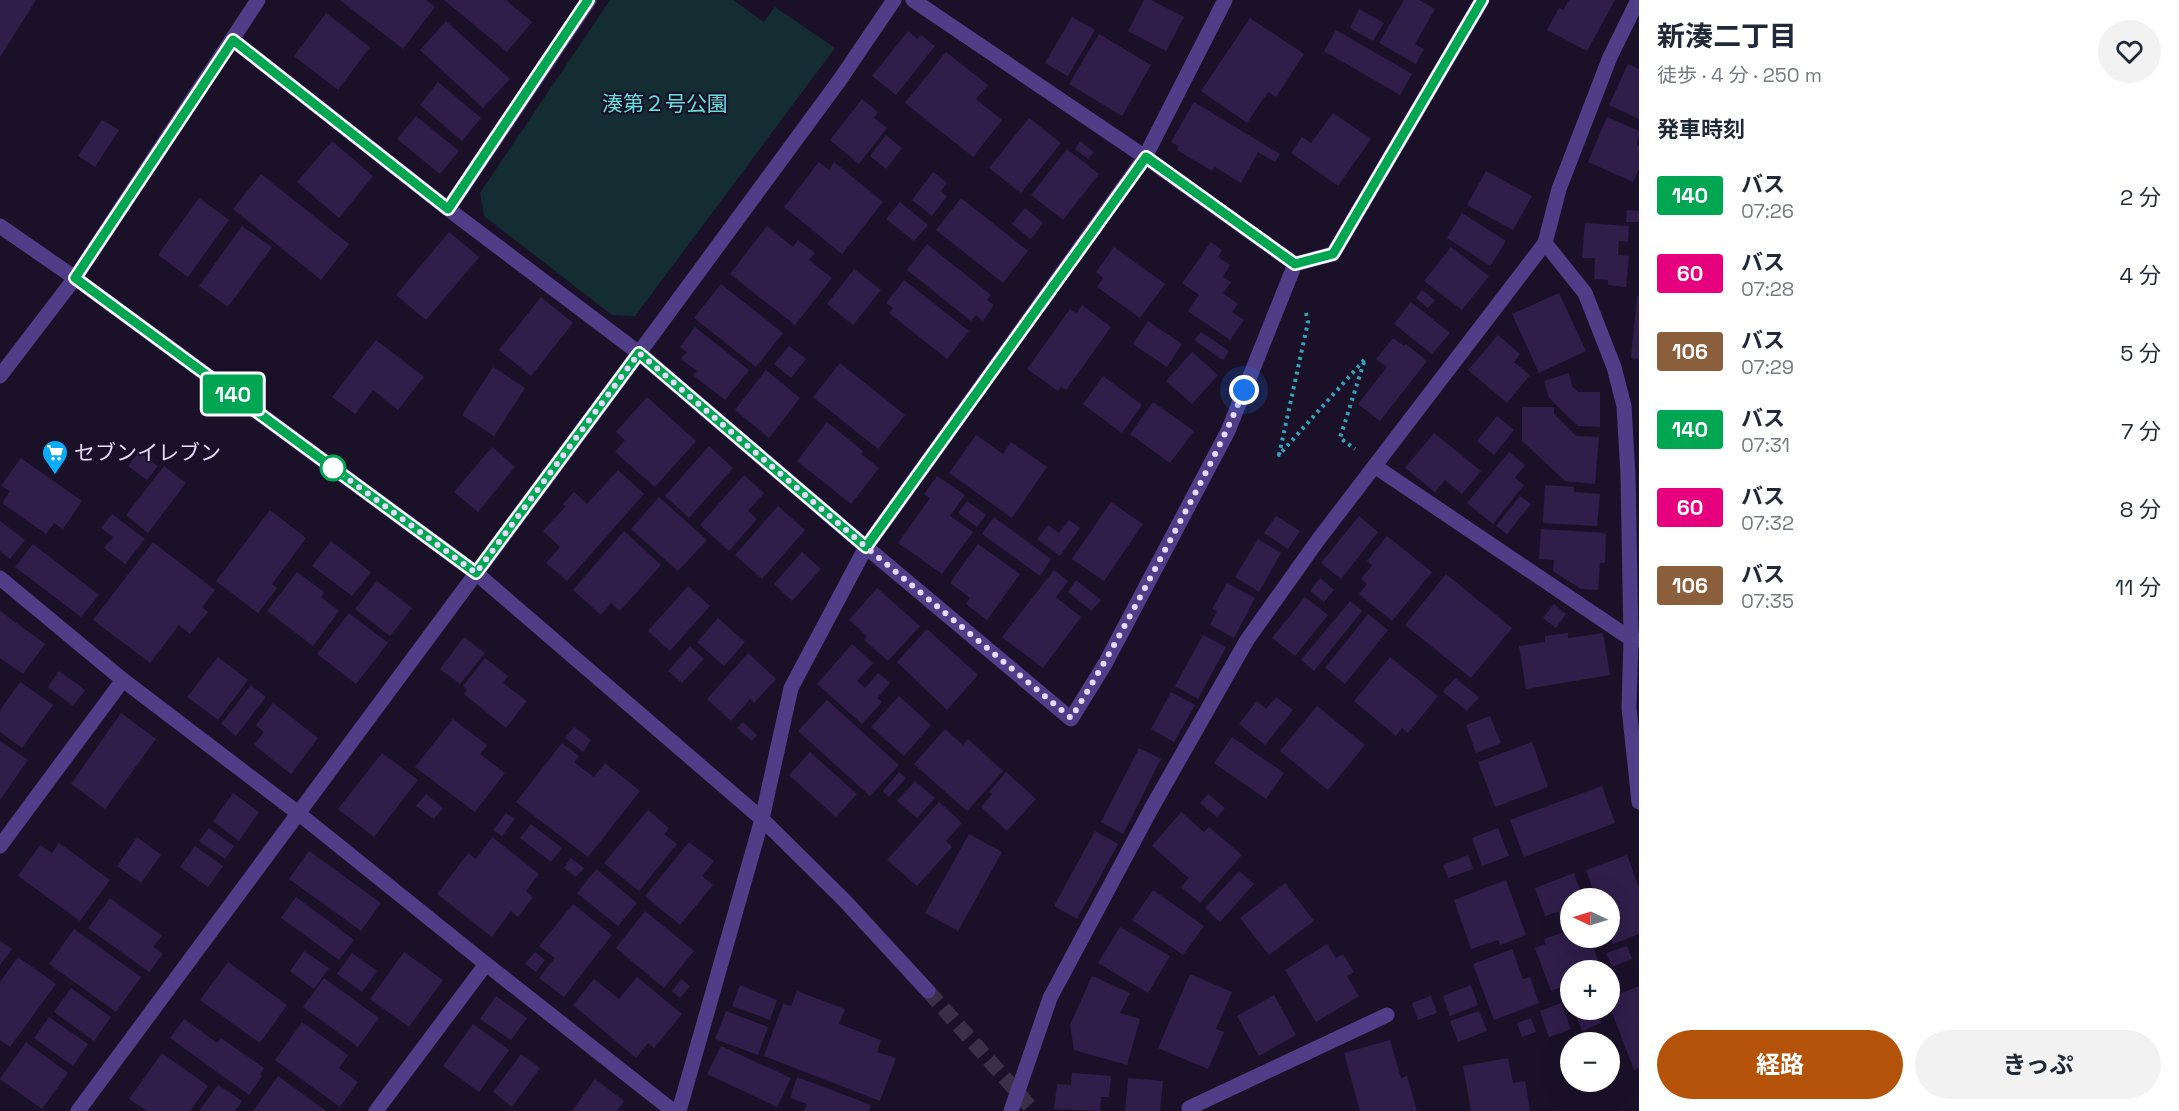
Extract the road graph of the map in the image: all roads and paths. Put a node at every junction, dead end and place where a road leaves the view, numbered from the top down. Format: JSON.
{"nodes":[{"id":1,"x":258,"y":0,"type":"edge"},
{"id":2,"x":588,"y":0,"type":"edge"},
{"id":3,"x":894,"y":0,"type":"edge"},
{"id":4,"x":913,"y":0,"type":"edge"},
{"id":5,"x":1225,"y":0,"type":"edge"},
{"id":6,"x":1482,"y":0,"type":"edge"},
{"id":7,"x":1638,"y":0,"type":"edge"},
{"id":8,"x":233,"y":40,"type":"junction"},
{"id":9,"x":1146,"y":157,"type":"junction"},
{"id":10,"x":448,"y":209,"type":"junction"},
{"id":11,"x":0,"y":226,"type":"edge"},
{"id":12,"x":1545,"y":243,"type":"junction"},
{"id":13,"x":1295,"y":264,"type":"junction"},
{"id":14,"x":75,"y":278,"type":"junction"},
{"id":15,"x":1305,"y":311,"type":"dead end"},
{"id":16,"x":639,"y":353,"type":"junction"},
{"id":17,"x":0,"y":376,"type":"edge"},
{"id":18,"x":1376,"y":467,"type":"junction"},
{"id":19,"x":866,"y":547,"type":"junction"},
{"id":20,"x":476,"y":573,"type":"junction"},
{"id":21,"x":0,"y":578,"type":"edge"},
{"id":22,"x":1635,"y":639,"type":"edge"},
{"id":23,"x":123,"y":680,"type":"junction"},
{"id":24,"x":1639,"y":802,"type":"edge"},
{"id":25,"x":298,"y":813,"type":"junction"},
{"id":26,"x":762,"y":819,"type":"junction"},
{"id":27,"x":0,"y":846,"type":"edge"},
{"id":28,"x":486,"y":964,"type":"junction"},
{"id":29,"x":928,"y":991,"type":"tunnel mouth"},
{"id":30,"x":1387,"y":1015,"type":"dead end"},
{"id":31,"x":78,"y":1111,"type":"edge"},
{"id":32,"x":376,"y":1111,"type":"edge"},
{"id":33,"x":673,"y":1111,"type":"edge"},
{"id":34,"x":679,"y":1111,"type":"edge"},
{"id":35,"x":1011,"y":1111,"type":"edge"},
{"id":36,"x":1190,"y":1111,"type":"edge"}],
"edges":[{"from":1,"to":8,"type":"street"},
{"from":2,"to":10,"type":"street"},
{"from":3,"to":16,"type":"street"},
{"from":4,"to":9,"type":"street"},
{"from":5,"to":9,"type":"street"},
{"from":6,"to":13,"type":"street"},
{"from":7,"to":12,"type":"street"},
{"from":8,"to":10,"type":"street"},
{"from":8,"to":14,"type":"street"},
{"from":9,"to":13,"type":"street"},
{"from":9,"to":19,"type":"street"},
{"from":10,"to":16,"type":"street"},
{"from":11,"to":14,"type":"street"},
{"from":12,"to":18,"type":"street"},
{"from":12,"to":22,"type":"street"},
{"from":13,"to":19,"type":"street"},
{"from":14,"to":17,"type":"street"},
{"from":14,"to":20,"type":"street"},
{"from":15,"to":18,"type":"path"},
{"from":16,"to":19,"type":"street"},
{"from":16,"to":20,"type":"street"},
{"from":18,"to":22,"type":"street"},
{"from":18,"to":35,"type":"street"},
{"from":19,"to":26,"type":"street"},
{"from":20,"to":25,"type":"street"},
{"from":20,"to":26,"type":"street"},
{"from":21,"to":23,"type":"street"},
{"from":22,"to":24,"type":"street"},
{"from":23,"to":25,"type":"street"},
{"from":23,"to":27,"type":"street"},
{"from":25,"to":28,"type":"street"},
{"from":25,"to":31,"type":"street"},
{"from":26,"to":29,"type":"street"},
{"from":26,"to":34,"type":"street"},
{"from":28,"to":32,"type":"street"},
{"from":28,"to":33,"type":"street"},
{"from":30,"to":36,"type":"street"}]}
